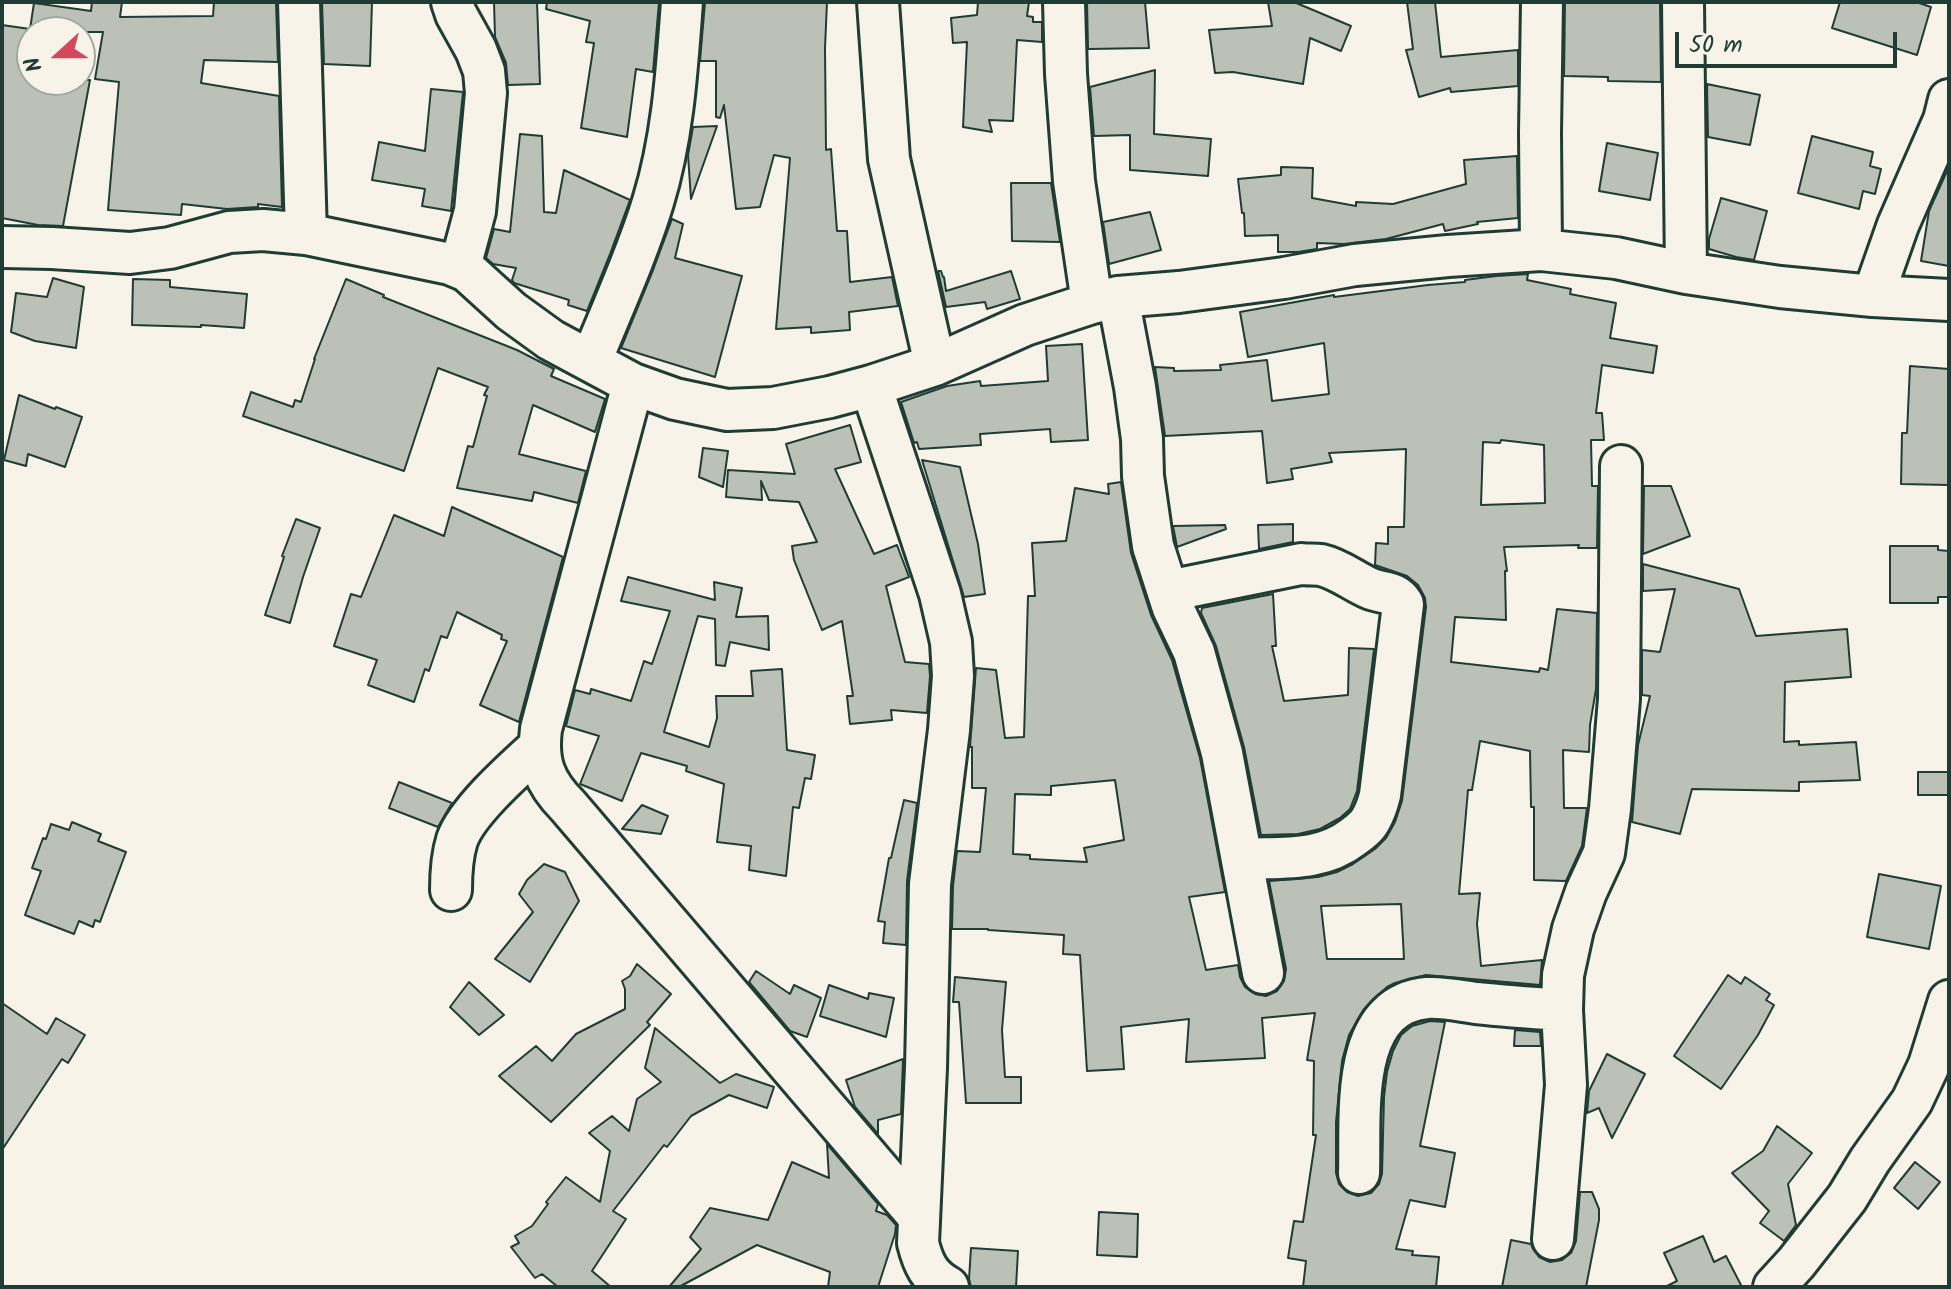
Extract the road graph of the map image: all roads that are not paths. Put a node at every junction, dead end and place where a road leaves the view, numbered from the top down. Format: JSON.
{"nodes":[{"id":1,"x":299,"y":2,"type":"edge"},
{"id":2,"x":452,"y":2,"type":"edge"},
{"id":3,"x":682,"y":2,"type":"edge"},
{"id":4,"x":878,"y":2,"type":"edge"},
{"id":5,"x":1064,"y":2,"type":"edge"},
{"id":6,"x":1542,"y":2,"type":"edge"},
{"id":7,"x":1683,"y":2,"type":"edge"},
{"id":8,"x":1949,"y":100,"type":"edge"},
{"id":9,"x":306,"y":234,"type":"junction"},
{"id":10,"x":2,"y":247,"type":"edge"},
{"id":11,"x":1541,"y":250,"type":"junction"},
{"id":12,"x":460,"y":267,"type":"junction"},
{"id":13,"x":1686,"y":273,"type":"junction"},
{"id":14,"x":1873,"y":296,"type":"junction"},
{"id":15,"x":1105,"y":300,"type":"junction"},
{"id":16,"x":1949,"y":300,"type":"edge"},
{"id":17,"x":591,"y":361,"type":"junction"},
{"id":18,"x":935,"y":365,"type":"junction"},
{"id":19,"x":633,"y":384,"type":"junction"},
{"id":20,"x":871,"y":386,"type":"junction"},
{"id":21,"x":1621,"y":466,"type":"dead end"},
{"id":22,"x":1168,"y":591,"type":"junction"},
{"id":23,"x":539,"y":747,"type":"junction"},
{"id":24,"x":1243,"y":859,"type":"junction"},
{"id":25,"x":451,"y":890,"type":"dead end"},
{"id":26,"x":1263,"y":973,"type":"dead end"},
{"id":27,"x":1949,"y":1001,"type":"edge"},
{"id":28,"x":1562,"y":1010,"type":"junction"},
{"id":29,"x":1359,"y":1173,"type":"dead end"},
{"id":30,"x":919,"y":1217,"type":"junction"},
{"id":31,"x":1553,"y":1239,"type":"dead end"},
{"id":32,"x":948,"y":1287,"type":"edge"},
{"id":33,"x":1774,"y":1287,"type":"edge"}],
"edges":[{"from":1,"to":9,"type":"street"},
{"from":2,"to":12,"type":"street"},
{"from":3,"to":17,"type":"street"},
{"from":4,"to":18,"type":"street"},
{"from":5,"to":15,"type":"street"},
{"from":6,"to":11,"type":"street"},
{"from":7,"to":13,"type":"street"},
{"from":8,"to":14,"type":"street"},
{"from":9,"to":10,"type":"street"},
{"from":9,"to":12,"type":"street"},
{"from":11,"to":13,"type":"street"},
{"from":11,"to":15,"type":"street"},
{"from":12,"to":17,"type":"street"},
{"from":13,"to":14,"type":"street"},
{"from":14,"to":16,"type":"street"},
{"from":15,"to":18,"type":"street"},
{"from":15,"to":22,"type":"street"},
{"from":17,"to":19,"type":"street"},
{"from":18,"to":20,"type":"street"},
{"from":19,"to":20,"type":"street"},
{"from":19,"to":23,"type":"street"},
{"from":20,"to":30,"type":"street"},
{"from":21,"to":28,"type":"street"},
{"from":22,"to":24,"type":"street"},
{"from":22,"to":24,"type":"street"},
{"from":23,"to":25,"type":"street"},
{"from":23,"to":30,"type":"street"},
{"from":24,"to":26,"type":"street"},
{"from":27,"to":33,"type":"street"},
{"from":28,"to":29,"type":"street"},
{"from":28,"to":31,"type":"street"},
{"from":30,"to":32,"type":"street"}]}
